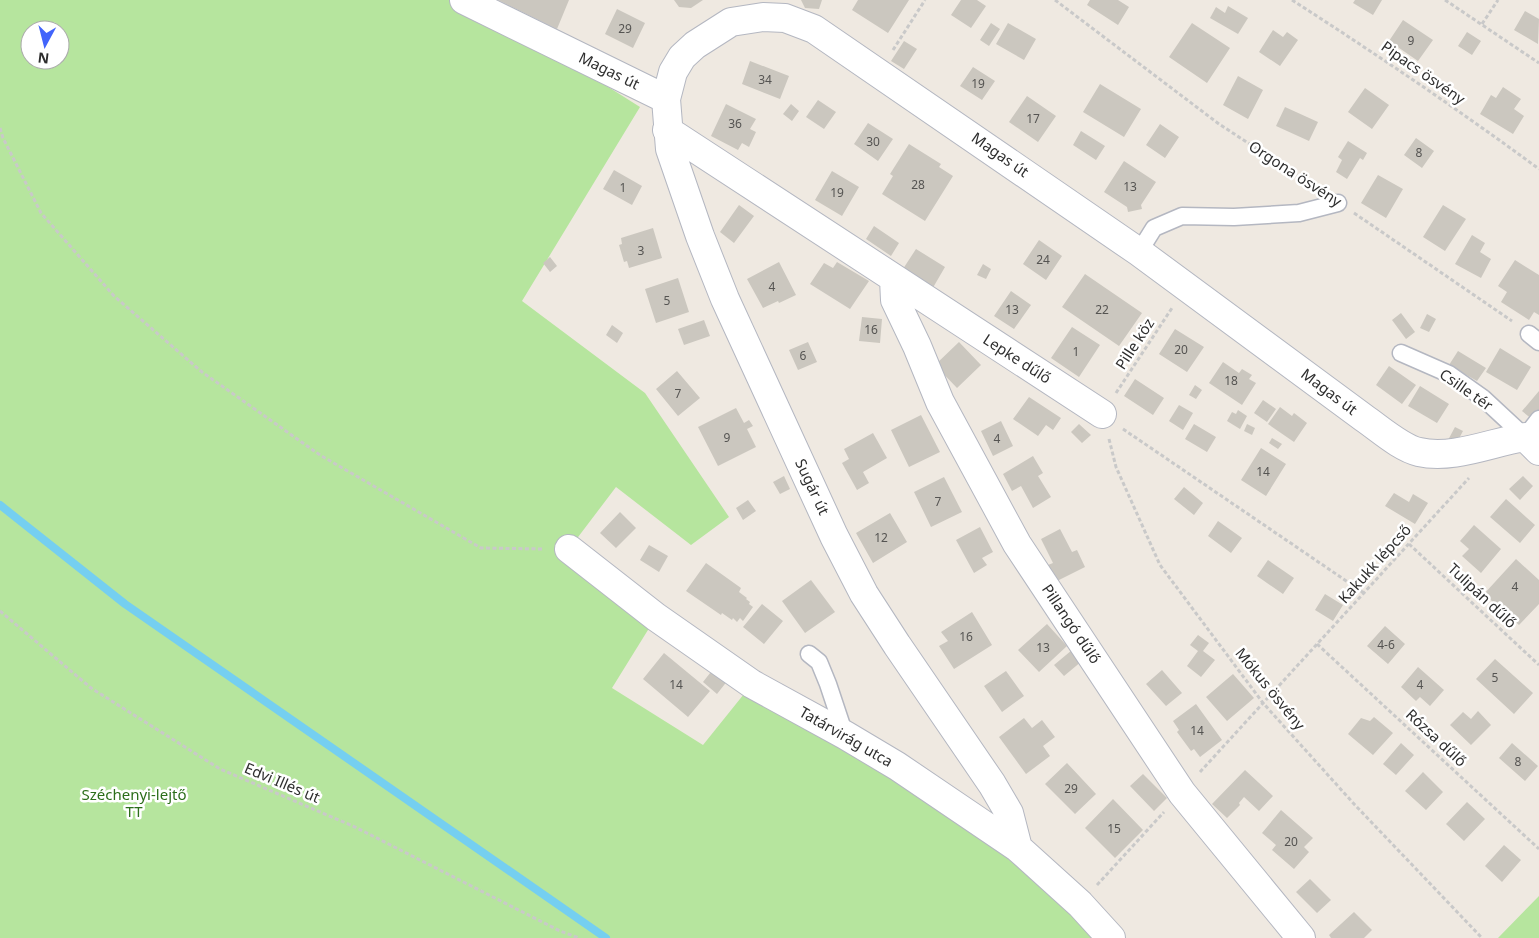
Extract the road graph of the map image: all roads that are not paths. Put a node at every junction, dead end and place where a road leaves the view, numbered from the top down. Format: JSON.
{"nodes":[{"id":1,"x":464,"y":0,"type":"edge"},
{"id":2,"x":666,"y":99,"type":"junction"},
{"id":3,"x":667,"y":130,"type":"junction"},
{"id":4,"x":1338,"y":202,"type":"road end"},
{"id":5,"x":1139,"y":252,"type":"junction"},
{"id":6,"x":894,"y":279,"type":"junction"},
{"id":7,"x":1401,"y":353,"type":"dead end"},
{"id":8,"x":1102,"y":414,"type":"road end"},
{"id":9,"x":1534,"y":436,"type":"edge"},
{"id":10,"x":569,"y":549,"type":"road end"},
{"id":11,"x":809,"y":654,"type":"dead end"},
{"id":12,"x":845,"y":735,"type":"junction"},
{"id":13,"x":1018,"y":848,"type":"junction"},
{"id":14,"x":1111,"y":938,"type":"edge"},
{"id":15,"x":1300,"y":938,"type":"edge"}],
"edges":[{"from":1,"to":2,"type":"street","name":"Magas út"},
{"from":2,"to":3,"type":"street","name":"Sugár út"},
{"from":2,"to":5,"type":"street","name":"Magas út"},
{"from":3,"to":6,"type":"street","name":"Lepke dűlő"},
{"from":3,"to":13,"type":"street","name":"Sugár út"},
{"from":4,"to":5,"type":"lane"},
{"from":5,"to":9,"type":"street","name":"Magas út"},
{"from":6,"to":8,"type":"street","name":"Lepke dűlő"},
{"from":6,"to":15,"type":"street","name":"Pillangó dűlő"},
{"from":7,"to":9,"type":"lane","name":"Csille tér"},
{"from":10,"to":12,"type":"street","name":"Tatárvirág utca"},
{"from":11,"to":12,"type":"lane"},
{"from":12,"to":13,"type":"street","name":"Tatárvirág utca"},
{"from":13,"to":14,"type":"street","name":"Tatárvirág utca"}]}
